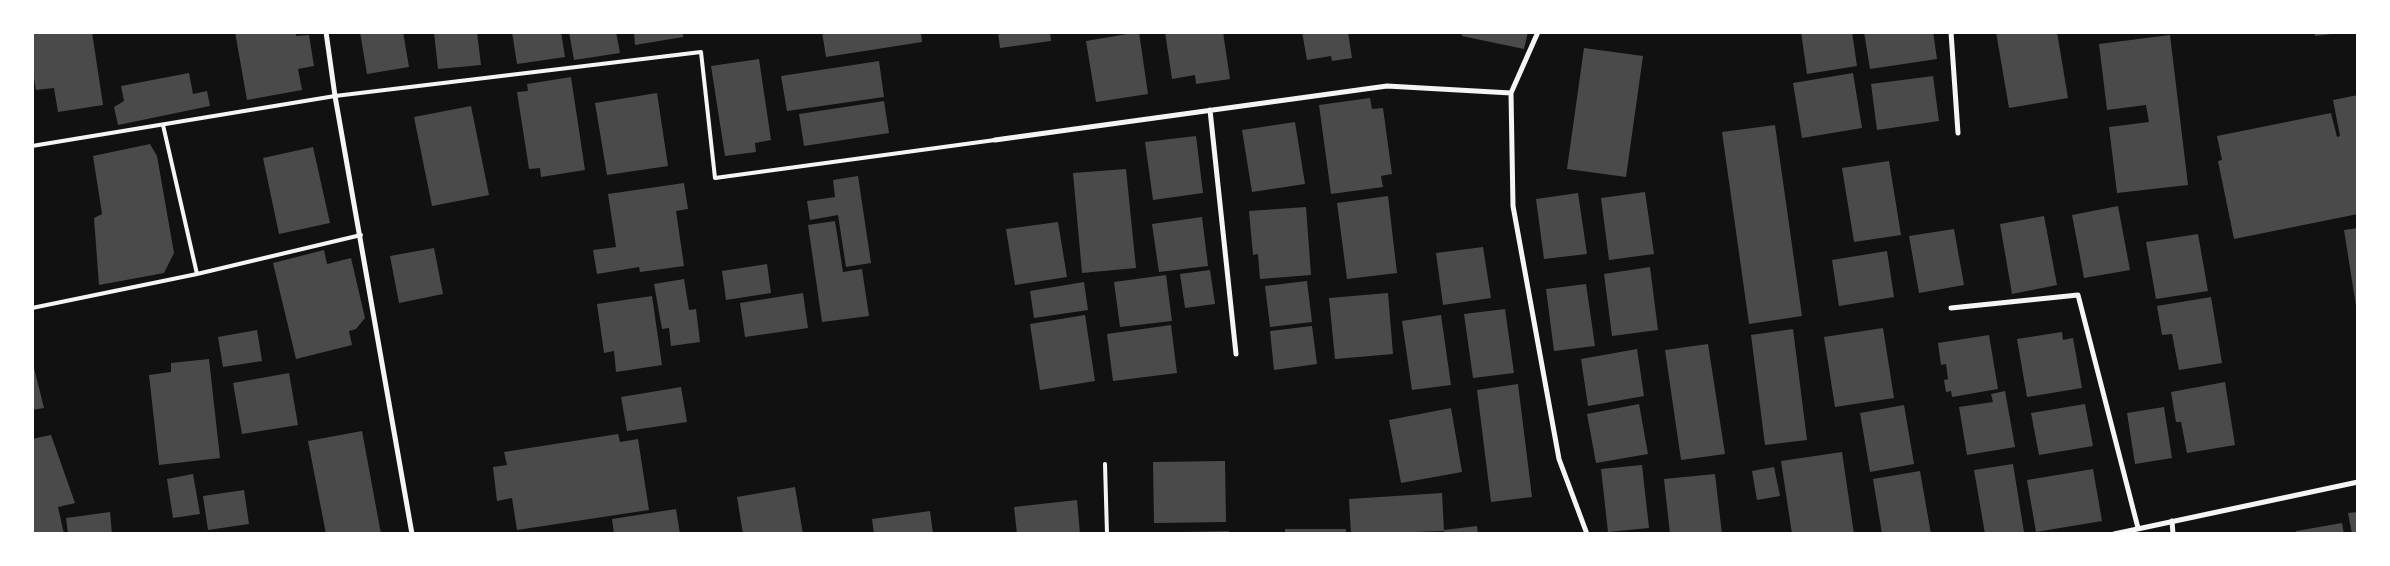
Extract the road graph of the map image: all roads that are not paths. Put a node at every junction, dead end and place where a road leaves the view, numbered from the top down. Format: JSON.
{"nodes":[{"id":1,"x":326,"y":32,"type":"edge"},
{"id":2,"x":1538,"y":32,"type":"edge"},
{"id":3,"x":1951,"y":32,"type":"edge"},
{"id":4,"x":1511,"y":93,"type":"junction"},
{"id":5,"x":335,"y":96,"type":"junction"},
{"id":6,"x":1210,"y":110,"type":"junction"},
{"id":7,"x":163,"y":125,"type":"junction"},
{"id":8,"x":1958,"y":133,"type":"dead end"},
{"id":9,"x":995,"y":140,"type":"joint"},
{"id":10,"x":32,"y":146,"type":"edge"},
{"id":11,"x":361,"y":236,"type":"junction"},
{"id":12,"x":197,"y":274,"type":"junction"},
{"id":13,"x":32,"y":308,"type":"edge"},
{"id":14,"x":1951,"y":308,"type":"dead end"},
{"id":15,"x":1236,"y":354,"type":"dead end"},
{"id":16,"x":1105,"y":464,"type":"dead end"},
{"id":17,"x":2358,"y":482,"type":"edge"},
{"id":18,"x":2172,"y":521,"type":"junction"},
{"id":19,"x":2138,"y":528,"type":"junction"},
{"id":20,"x":412,"y":534,"type":"edge"},
{"id":21,"x":1107,"y":534,"type":"edge"},
{"id":22,"x":1587,"y":534,"type":"edge"},
{"id":23,"x":2114,"y":534,"type":"edge"},
{"id":24,"x":2173,"y":534,"type":"edge"}],
"edges":[{"from":1,"to":5,"type":"street"},
{"from":2,"to":4,"type":"street"},
{"from":3,"to":8,"type":"street"},
{"from":4,"to":6,"type":"street"},
{"from":4,"to":22,"type":"street"},
{"from":5,"to":7,"type":"lane"},
{"from":5,"to":9,"type":"lane"},
{"from":5,"to":11,"type":"street"},
{"from":6,"to":9,"type":"street"},
{"from":6,"to":15,"type":"street"},
{"from":7,"to":10,"type":"lane"},
{"from":7,"to":12,"type":"lane"},
{"from":11,"to":12,"type":"lane"},
{"from":11,"to":20,"type":"street"},
{"from":12,"to":13,"type":"lane"},
{"from":14,"to":19,"type":"street"},
{"from":16,"to":21,"type":"lane"},
{"from":17,"to":18,"type":"street"},
{"from":18,"to":19,"type":"street"},
{"from":18,"to":24,"type":"street"},
{"from":19,"to":23,"type":"street"}]}
